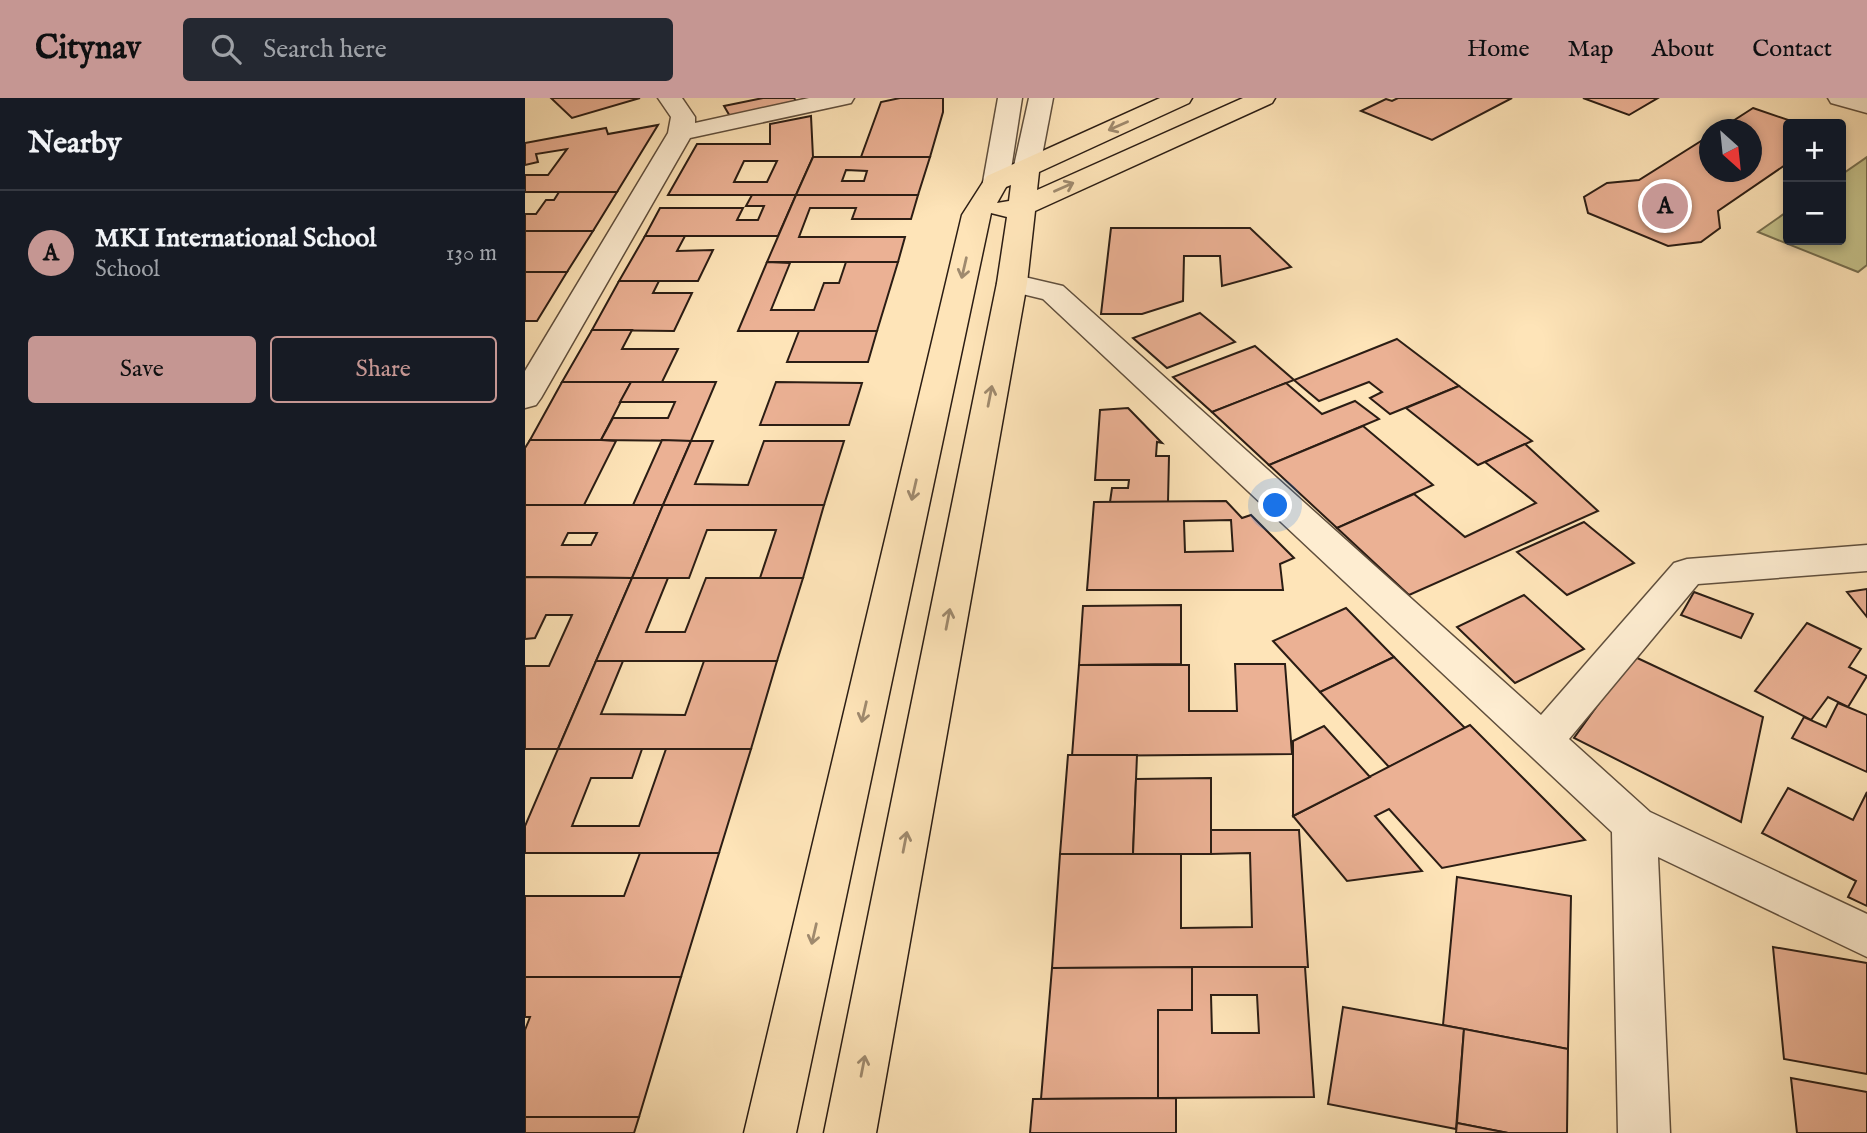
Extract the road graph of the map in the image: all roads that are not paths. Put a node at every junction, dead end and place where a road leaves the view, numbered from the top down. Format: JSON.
{"nodes":[{"id":1,"x":670,"y":98,"type":"edge"},
{"id":2,"x":842,"y":98,"type":"edge"},
{"id":3,"x":1010,"y":98,"type":"edge"},
{"id":4,"x":1041,"y":98,"type":"edge"},
{"id":5,"x":1181,"y":98,"type":"edge"},
{"id":6,"x":1263,"y":98,"type":"edge"},
{"id":7,"x":681,"y":132,"type":"junction"},
{"id":8,"x":1005,"y":192,"type":"junction"},
{"id":9,"x":1012,"y":283,"type":"junction"},
{"id":10,"x":525,"y":398,"type":"edge"},
{"id":11,"x":1867,"y":558,"type":"edge"},
{"id":12,"x":1543,"y":741,"type":"junction"},
{"id":13,"x":1635,"y":825,"type":"junction"},
{"id":14,"x":1867,"y":936,"type":"edge"},
{"id":15,"x":770,"y":1133,"type":"edge"},
{"id":16,"x":850,"y":1133,"type":"edge"},
{"id":17,"x":1643,"y":1133,"type":"edge"}],
"edges":[{"from":1,"to":7,"type":"street"},
{"from":2,"to":7,"type":"street"},
{"from":3,"to":8,"type":"street"},
{"from":4,"to":8,"type":"street"},
{"from":5,"to":8,"type":"main road","one_way":true},
{"from":8,"to":6,"type":"main road","one_way":true},
{"from":7,"to":10,"type":"street"},
{"from":8,"to":9,"type":"main road"},
{"from":8,"to":15,"type":"main road","one_way":true},
{"from":9,"to":12,"type":"street"},
{"from":16,"to":9,"type":"main road","one_way":true},
{"from":11,"to":12,"type":"street"},
{"from":12,"to":13,"type":"street"},
{"from":13,"to":14,"type":"street"},
{"from":13,"to":17,"type":"street"}]}
